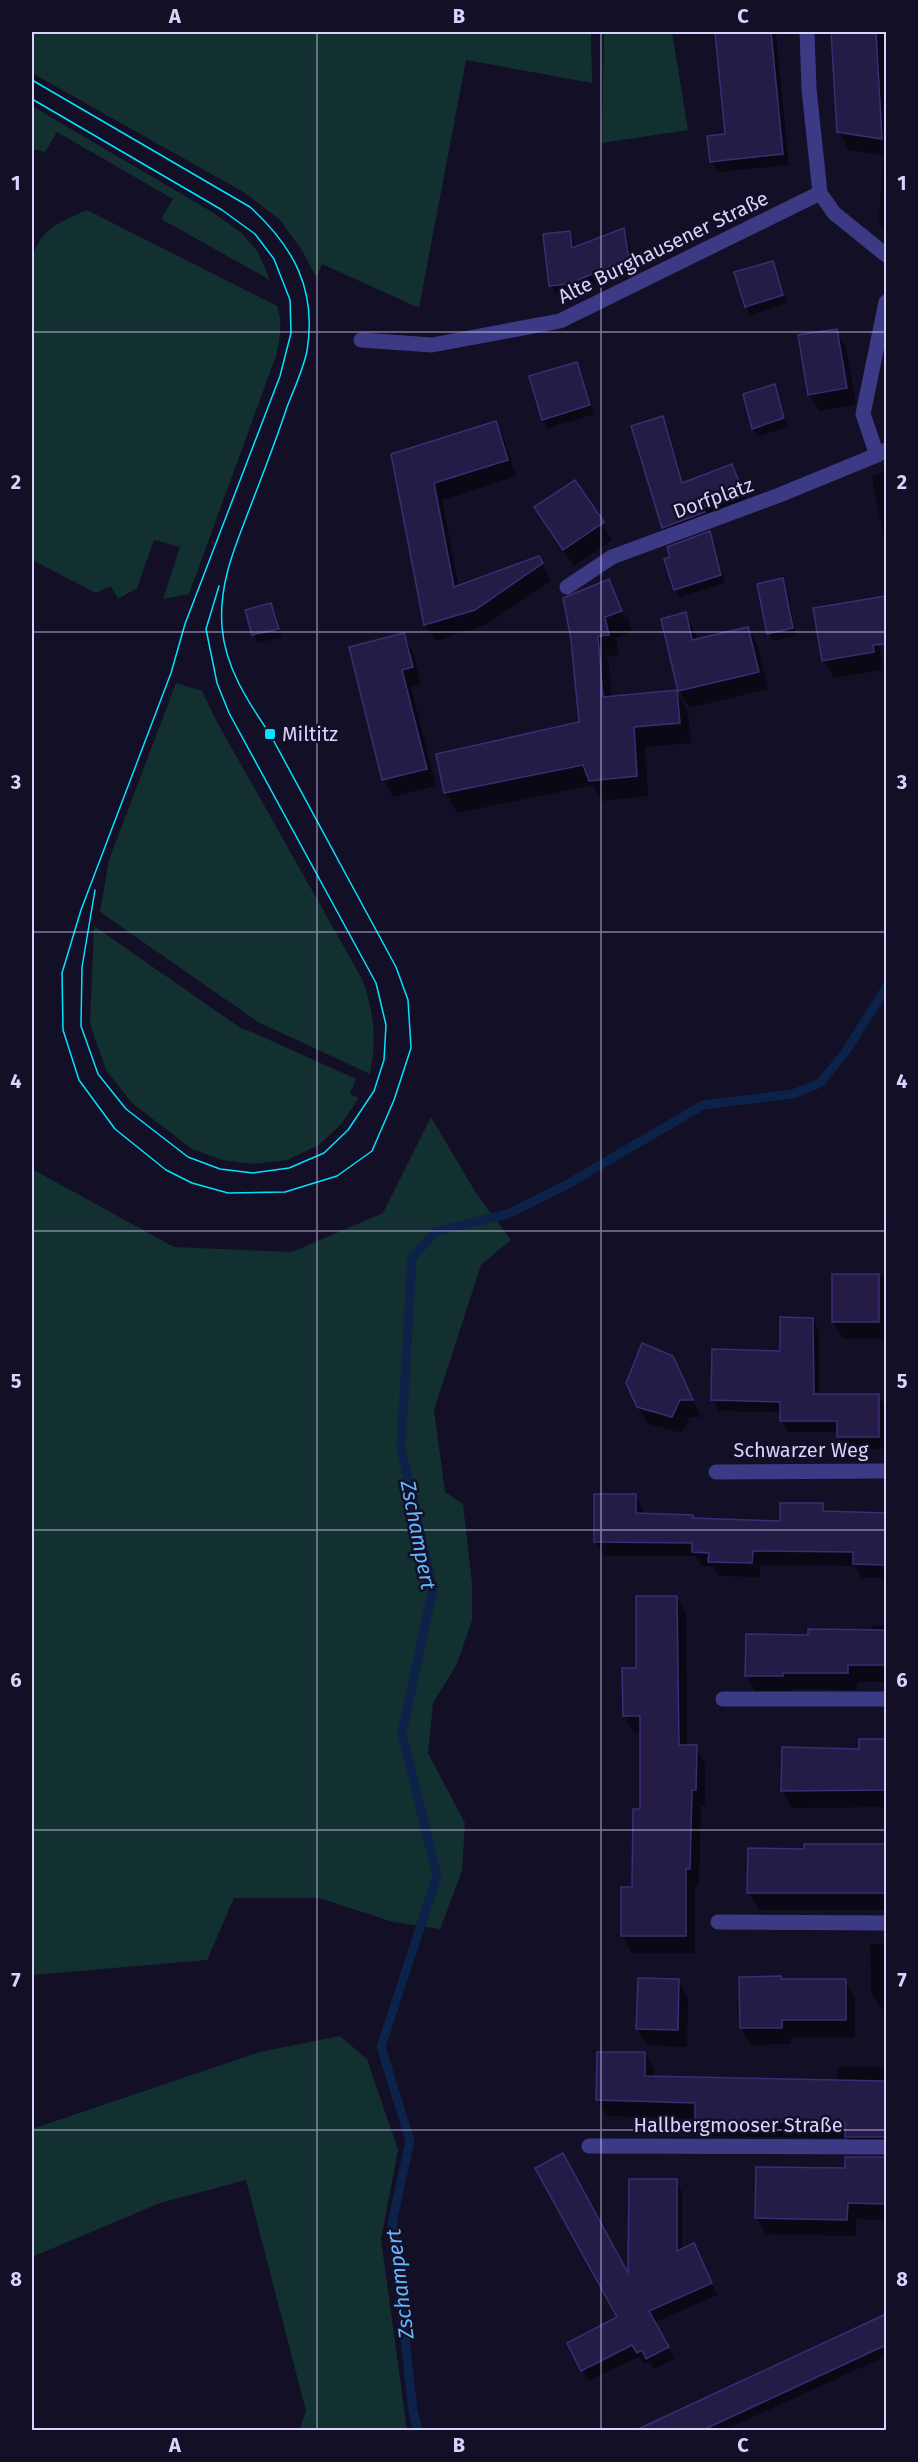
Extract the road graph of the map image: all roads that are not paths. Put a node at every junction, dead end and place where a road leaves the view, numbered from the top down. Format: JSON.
{"nodes":[{"id":1,"x":807,"y":32,"type":"edge"},
{"id":2,"x":820,"y":193,"type":"junction"},
{"id":3,"x":886,"y":255,"type":"edge"},
{"id":4,"x":886,"y":302,"type":"edge"},
{"id":5,"x":361,"y":339,"type":"dead end"},
{"id":6,"x":882,"y":453,"type":"edge"},
{"id":7,"x":567,"y":587,"type":"dead end"},
{"id":8,"x":886,"y":1471,"type":"edge"},
{"id":9,"x":716,"y":1472,"type":"dead end"},
{"id":10,"x":723,"y":1699,"type":"dead end"},
{"id":11,"x":886,"y":1699,"type":"edge"},
{"id":12,"x":718,"y":1922,"type":"dead end"},
{"id":13,"x":886,"y":1923,"type":"edge"},
{"id":14,"x":589,"y":2146,"type":"dead end"},
{"id":15,"x":886,"y":2147,"type":"edge"}],
"edges":[{"from":1,"to":2,"type":"street"},
{"from":2,"to":3,"type":"street"},
{"from":2,"to":5,"type":"street","name":"Alte Burghausener Straße"},
{"from":4,"to":6,"type":"street","name":"Dorfplatz"},
{"from":6,"to":7,"type":"street","name":"Dorfplatz"},
{"from":8,"to":9,"type":"street","name":"Schwarzer Weg"},
{"from":10,"to":11,"type":"street"},
{"from":12,"to":13,"type":"street"},
{"from":14,"to":15,"type":"street","name":"Hallbergmooser Straße"}]}
